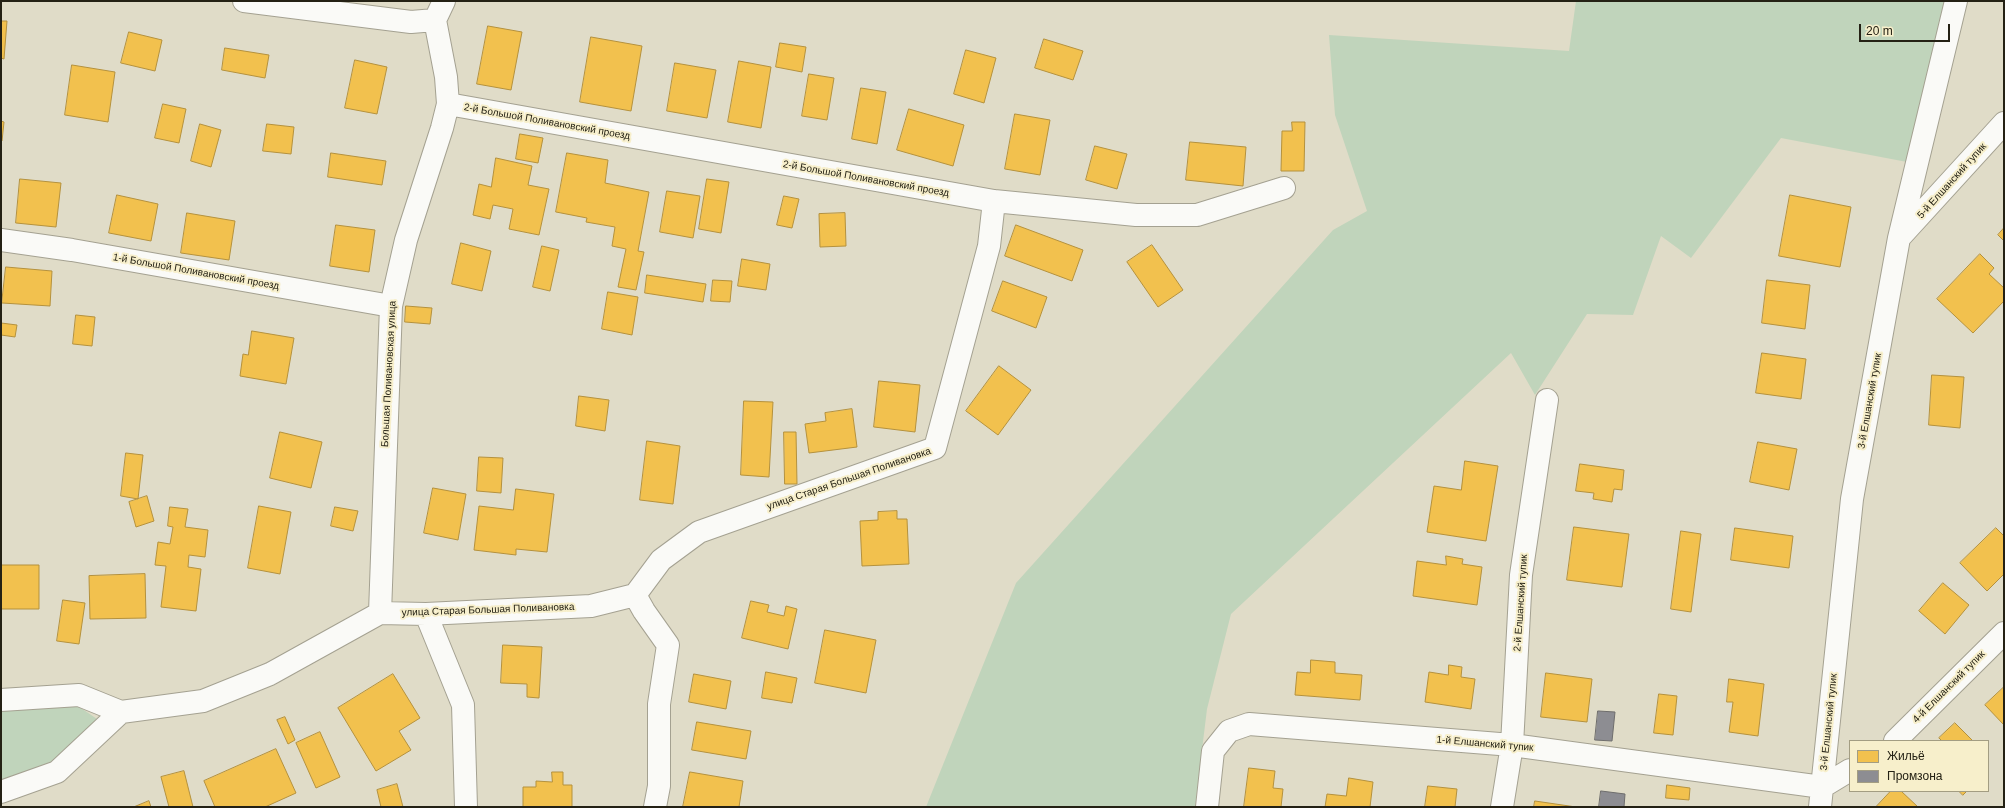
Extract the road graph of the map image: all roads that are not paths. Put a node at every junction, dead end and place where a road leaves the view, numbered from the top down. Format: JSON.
{"nodes":[{"id":1,"x":244,"y":1,"type":"edge"},
{"id":2,"x":1956,"y":1,"type":"edge"},
{"id":3,"x":439,"y":11,"type":"edge"},
{"id":4,"x":448,"y":104,"type":"junction"},
{"id":5,"x":2004,"y":123,"type":"edge"},
{"id":6,"x":1284,"y":188,"type":"dead end"},
{"id":7,"x":994,"y":201,"type":"junction"},
{"id":8,"x":1899,"y":238,"type":"junction"},
{"id":9,"x":1,"y":240,"type":"edge"},
{"id":10,"x":391,"y":306,"type":"junction"},
{"id":11,"x":1547,"y":400,"type":"dead end"},
{"id":12,"x":635,"y":595,"type":"junction"},
{"id":13,"x":380,"y":613,"type":"junction"},
{"id":14,"x":426,"y":614,"type":"junction"},
{"id":15,"x":2004,"y":633,"type":"edge"},
{"id":16,"x":1,"y":700,"type":"edge"},
{"id":17,"x":121,"y":712,"type":"junction"},
{"id":18,"x":1896,"y":740,"type":"edge"},
{"id":19,"x":1512,"y":745,"type":"junction"},
{"id":20,"x":1849,"y":771,"type":"edge"},
{"id":21,"x":1,"y":792,"type":"edge"},
{"id":22,"x":1821,"y":797,"type":"edge"},
{"id":23,"x":466,"y":807,"type":"edge"},
{"id":24,"x":655,"y":807,"type":"edge"},
{"id":25,"x":1207,"y":807,"type":"edge"},
{"id":26,"x":1502,"y":807,"type":"edge"}],
"edges":[{"from":1,"to":3,"type":"street"},
{"from":2,"to":8,"type":"street","name":"3-й Елшанский тупик"},
{"from":3,"to":4,"type":"street","name":"Большая Поливановская улица"},
{"from":4,"to":7,"type":"street","name":"2-й Большой Поливановский проезд"},
{"from":4,"to":10,"type":"street","name":"Большая Поливановская улица"},
{"from":5,"to":8,"type":"street","name":"5-й Елшанский тупик"},
{"from":6,"to":7,"type":"street","name":"2-й Большой Поливановский проезд"},
{"from":7,"to":12,"type":"street","name":"улица Старая Большая Поливановка"},
{"from":8,"to":22,"type":"street","name":"3-й Елшанский тупик"},
{"from":9,"to":10,"type":"street","name":"1-й Большой Поливановский проезд"},
{"from":10,"to":13,"type":"street","name":"Большая Поливановская улица"},
{"from":11,"to":19,"type":"street","name":"2-й Елшанский тупик"},
{"from":12,"to":14,"type":"street","name":"улица Старая Большая Поливановка"},
{"from":12,"to":24,"type":"street"},
{"from":13,"to":14,"type":"street","name":"улица Старая Большая Поливановка"},
{"from":13,"to":17,"type":"street"},
{"from":14,"to":23,"type":"street"},
{"from":15,"to":18,"type":"street","name":"4-й Елшанский тупик"},
{"from":16,"to":17,"type":"street"},
{"from":17,"to":21,"type":"street"},
{"from":19,"to":22,"type":"street","name":"1-й Елшанский тупик"},
{"from":19,"to":25,"type":"street","name":"1-й Елшанский тупик"},
{"from":19,"to":26,"type":"street","name":"2-й Елшанский тупик"},
{"from":20,"to":22,"type":"street"}]}
